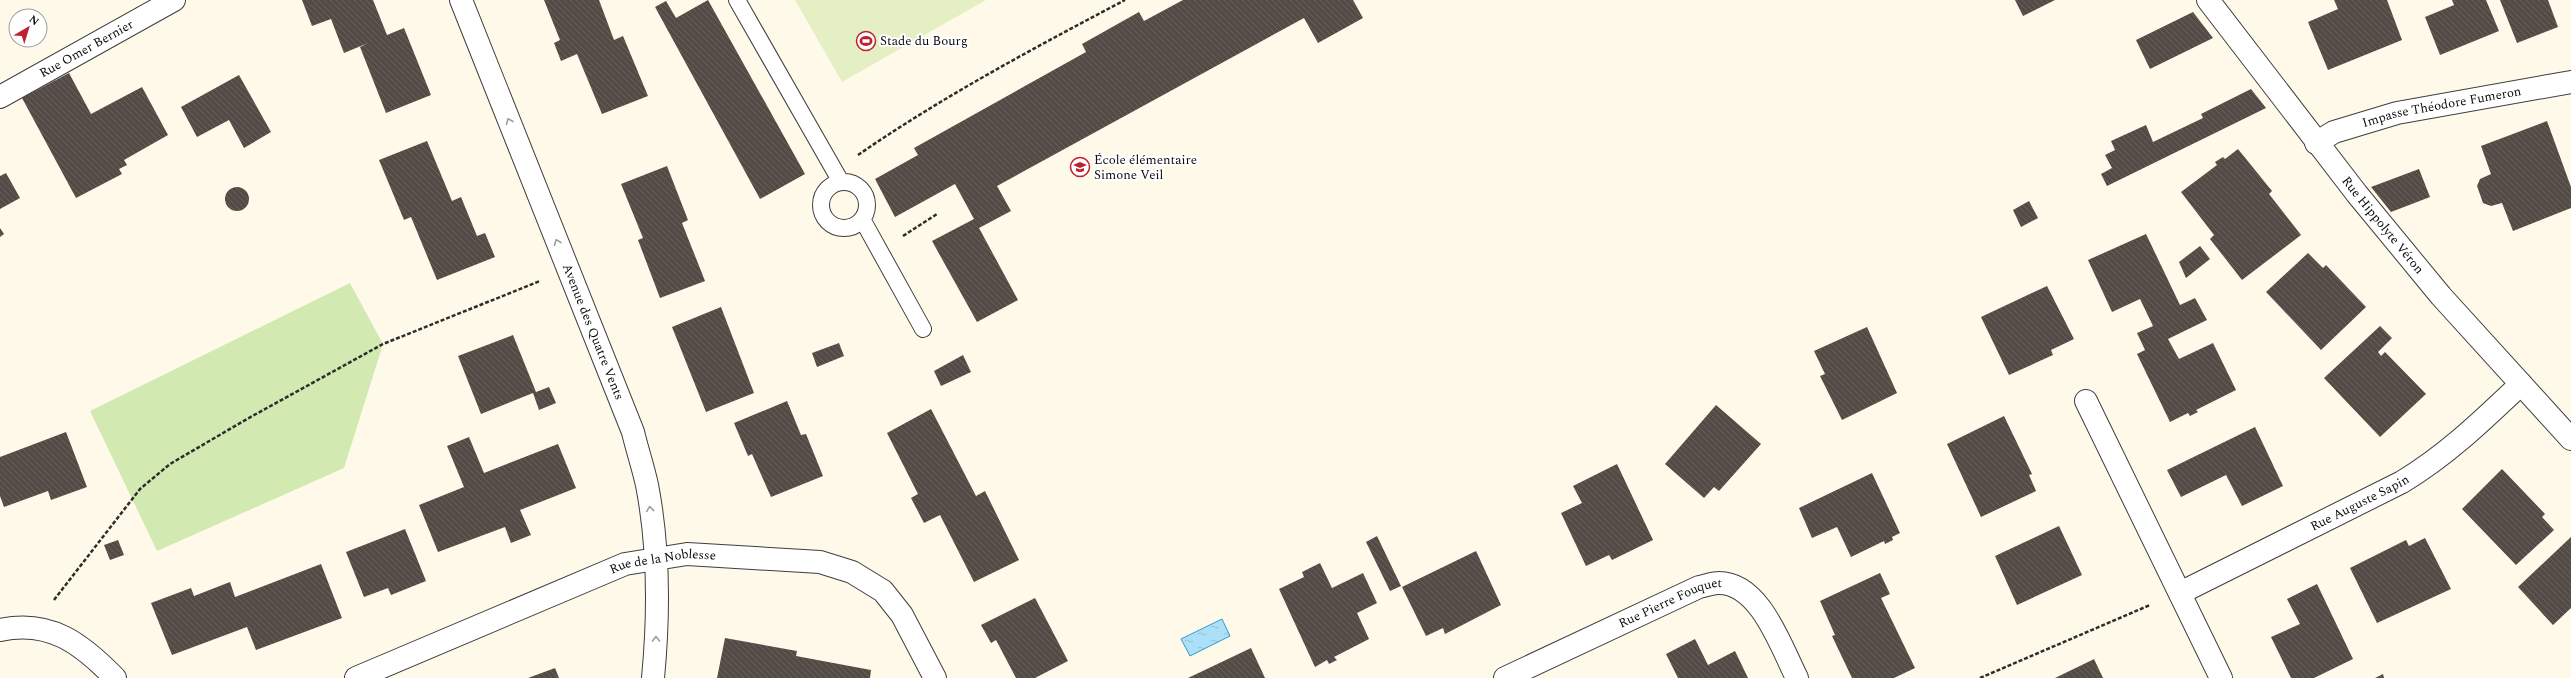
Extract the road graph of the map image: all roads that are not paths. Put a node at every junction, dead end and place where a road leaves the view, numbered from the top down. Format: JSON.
{"nodes":[{"id":1,"x":174,"y":0,"type":"edge"},
{"id":2,"x":461,"y":0,"type":"edge"},
{"id":3,"x":737,"y":0,"type":"edge"},
{"id":4,"x":2208,"y":0,"type":"edge"},
{"id":5,"x":2571,"y":82,"type":"edge"},
{"id":6,"x":0,"y":97,"type":"edge"},
{"id":7,"x":2316,"y":143,"type":"junction"},
{"id":8,"x":837,"y":175,"type":"junction"},
{"id":9,"x":862,"y":219,"type":"junction"},
{"id":10,"x":923,"y":329,"type":"dead end"},
{"id":11,"x":2521,"y":384,"type":"junction"},
{"id":12,"x":2086,"y":401,"type":"dead end"},
{"id":13,"x":2571,"y":439,"type":"edge"},
{"id":14,"x":655,"y":558,"type":"junction"},
{"id":15,"x":2180,"y":593,"type":"junction"},
{"id":16,"x":0,"y":630,"type":"edge"},
{"id":17,"x":115,"y":678,"type":"edge"},
{"id":18,"x":356,"y":678,"type":"edge"},
{"id":19,"x":653,"y":678,"type":"edge"},
{"id":20,"x":934,"y":678,"type":"edge"},
{"id":21,"x":1505,"y":678,"type":"edge"},
{"id":22,"x":1797,"y":678,"type":"edge"},
{"id":23,"x":2221,"y":678,"type":"edge"}],
"edges":[{"from":1,"to":6,"type":"street","name":"Rue Omer Bernier"},
{"from":14,"to":2,"type":"street","name":"Avenue des Quatre Vents","one_way":true},
{"from":3,"to":8,"type":"lane"},
{"from":4,"to":7,"type":"street","name":"Rue Hippolyte Véron"},
{"from":5,"to":7,"type":"street","name":"Impasse Théodore Fumeron"},
{"from":7,"to":11,"type":"street","name":"Rue Hippolyte Véron"},
{"from":8,"to":9,"type":"lane"},
{"from":8,"to":9,"type":"lane"},
{"from":9,"to":10,"type":"lane"},
{"from":11,"to":13,"type":"street","name":"Rue Hippolyte Véron"},
{"from":11,"to":15,"type":"street","name":"Rue Auguste Sapin"},
{"from":12,"to":15,"type":"street"},
{"from":14,"to":18,"type":"street","name":"Rue de la Noblesse"},
{"from":19,"to":14,"type":"street","name":"Avenue des Quatre Vents","one_way":true},
{"from":14,"to":20,"type":"street","name":"Rue de la Noblesse"},
{"from":15,"to":23,"type":"street"},
{"from":16,"to":17,"type":"street"},
{"from":21,"to":22,"type":"street","name":"Rue Pierre Fouquet"}]}
